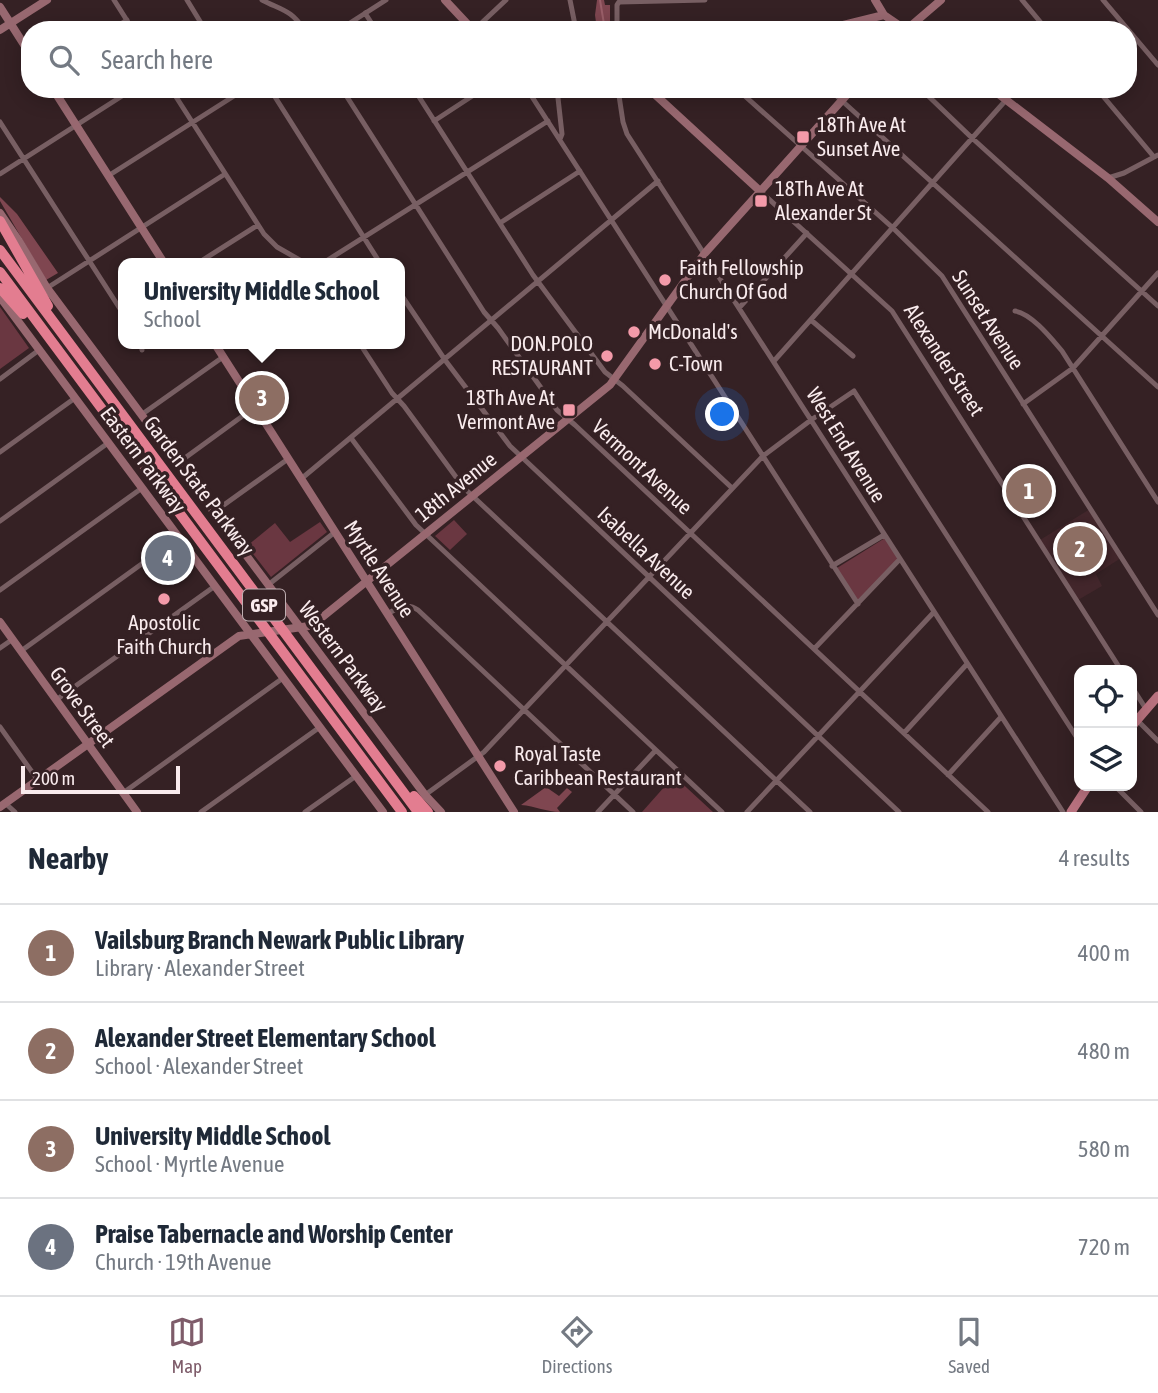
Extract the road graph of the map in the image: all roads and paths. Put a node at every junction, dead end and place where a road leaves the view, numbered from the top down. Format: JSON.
{"nodes":[{"id":1,"x":47,"y":0,"type":"edge"},
{"id":2,"x":114,"y":0,"type":"edge"},
{"id":3,"x":187,"y":0,"type":"edge"},
{"id":4,"x":262,"y":0,"type":"edge"},
{"id":5,"x":386,"y":0,"type":"edge"},
{"id":6,"x":445,"y":0,"type":"edge"},
{"id":7,"x":506,"y":0,"type":"edge"},
{"id":8,"x":570,"y":0,"type":"edge"},
{"id":9,"x":705,"y":0,"type":"edge"},
{"id":10,"x":875,"y":0,"type":"edge"},
{"id":11,"x":941,"y":0,"type":"edge"},
{"id":12,"x":1022,"y":0,"type":"edge"},
{"id":13,"x":1103,"y":0,"type":"edge"},
{"id":14,"x":0,"y":7,"type":"edge"},
{"id":15,"x":365,"y":13,"type":"junction"},
{"id":16,"x":884,"y":15,"type":"junction"},
{"id":17,"x":127,"y":20,"type":"edge"},
{"id":18,"x":200,"y":21,"type":"edge"},
{"id":19,"x":299,"y":21,"type":"edge"},
{"id":20,"x":353,"y":21,"type":"edge"},
{"id":21,"x":370,"y":21,"type":"edge"},
{"id":22,"x":465,"y":21,"type":"edge"},
{"id":23,"x":484,"y":21,"type":"edge"},
{"id":24,"x":574,"y":21,"type":"edge"},
{"id":25,"x":617,"y":21,"type":"edge"},
{"id":26,"x":860,"y":21,"type":"edge"},
{"id":27,"x":893,"y":21,"type":"edge"},
{"id":28,"x":916,"y":21,"type":"edge"},
{"id":29,"x":1040,"y":21,"type":"edge"},
{"id":30,"x":1121,"y":21,"type":"edge"},
{"id":31,"x":11,"y":24,"type":"junction"},
{"id":32,"x":0,"y":30,"type":"edge"},
{"id":33,"x":21,"y":40,"type":"edge"},
{"id":34,"x":1137,"y":40,"type":"edge"},
{"id":35,"x":1158,"y":65,"type":"edge"},
{"id":36,"x":58,"y":98,"type":"edge"},
{"id":37,"x":119,"y":98,"type":"edge"},
{"id":38,"x":177,"y":98,"type":"edge"},
{"id":39,"x":231,"y":98,"type":"edge"},
{"id":40,"x":276,"y":98,"type":"edge"},
{"id":41,"x":348,"y":98,"type":"edge"},
{"id":42,"x":420,"y":98,"type":"edge"},
{"id":43,"x":469,"y":98,"type":"edge"},
{"id":44,"x":533,"y":98,"type":"edge"},
{"id":45,"x":558,"y":98,"type":"edge"},
{"id":46,"x":619,"y":98,"type":"edge"},
{"id":47,"x":659,"y":98,"type":"edge"},
{"id":48,"x":747,"y":98,"type":"edge"},
{"id":49,"x":838,"y":98,"type":"edge"},
{"id":50,"x":844,"y":98,"type":"edge"},
{"id":51,"x":930,"y":98,"type":"edge"},
{"id":52,"x":1003,"y":98,"type":"edge"},
{"id":53,"x":1105,"y":98,"type":"edge"},
{"id":54,"x":1006,"y":100,"type":"junction"},
{"id":55,"x":841,"y":101,"type":"junction"},
{"id":56,"x":434,"y":121,"type":"junction"},
{"id":57,"x":548,"y":121,"type":"junction"},
{"id":58,"x":0,"y":122,"type":"edge"},
{"id":59,"x":192,"y":123,"type":"junction"},
{"id":60,"x":76,"y":126,"type":"junction"},
{"id":61,"x":972,"y":138,"type":"junction"},
{"id":62,"x":560,"y":139,"type":"junction"},
{"id":63,"x":800,"y":146,"type":"junction"},
{"id":64,"x":1156,"y":156,"type":"edge"},
{"id":65,"x":24,"y":159,"type":"junction"},
{"id":66,"x":580,"y":171,"type":"junction"},
{"id":67,"x":467,"y":172,"type":"junction"},
{"id":68,"x":0,"y":174,"type":"edge"},
{"id":69,"x":225,"y":174,"type":"junction"},
{"id":70,"x":108,"y":176,"type":"junction"},
{"id":71,"x":1108,"y":178,"type":"junction"},
{"id":72,"x":658,"y":181,"type":"junction"},
{"id":73,"x":932,"y":184,"type":"junction"},
{"id":74,"x":760,"y":191,"type":"junction"},
{"id":75,"x":415,"y":204,"type":"junction"},
{"id":76,"x":0,"y":213,"type":"edge"},
{"id":77,"x":611,"y":220,"type":"junction"},
{"id":78,"x":0,"y":221,"type":"edge"},
{"id":79,"x":1158,"y":222,"type":"edge"},
{"id":80,"x":500,"y":223,"type":"junction"},
{"id":81,"x":258,"y":225,"type":"junction"},
{"id":82,"x":141,"y":228,"type":"junction"},
{"id":83,"x":893,"y":228,"type":"junction"},
{"id":84,"x":807,"y":233,"type":"junction"},
{"id":85,"x":363,"y":237,"type":"junction"},
{"id":86,"x":0,"y":250,"type":"edge"},
{"id":87,"x":705,"y":253,"type":"junction"},
{"id":88,"x":160,"y":258,"type":"edge"},
{"id":89,"x":206,"y":258,"type":"edge"},
{"id":90,"x":296,"y":258,"type":"edge"},
{"id":91,"x":331,"y":258,"type":"edge"},
{"id":92,"x":377,"y":258,"type":"edge"},
{"id":93,"x":89,"y":261,"type":"junction"},
{"id":94,"x":0,"y":272,"type":"edge"},
{"id":95,"x":1158,"y":273,"type":"edge"},
{"id":96,"x":852,"y":274,"type":"junction"},
{"id":97,"x":538,"y":282,"type":"junction"},
{"id":98,"x":0,"y":288,"type":"edge"},
{"id":99,"x":47,"y":288,"type":"junction"},
{"id":100,"x":1142,"y":291,"type":"junction"},
{"id":101,"x":0,"y":297,"type":"edge"},
{"id":102,"x":405,"y":301,"type":"edge"},
{"id":103,"x":118,"y":306,"type":"edge"},
{"id":104,"x":666,"y":306,"type":"junction"},
{"id":105,"x":1158,"y":306,"type":"edge"},
{"id":106,"x":739,"y":308,"type":"junction"},
{"id":107,"x":1015,"y":311,"type":"dead end"},
{"id":108,"x":811,"y":320,"type":"junction"},
{"id":109,"x":491,"y":321,"type":"junction"},
{"id":110,"x":1101,"y":336,"type":"junction"},
{"id":111,"x":72,"y":348,"type":"junction"},
{"id":112,"x":218,"y":349,"type":"edge"},
{"id":113,"x":363,"y":349,"type":"edge"},
{"id":114,"x":39,"y":350,"type":"junction"},
{"id":115,"x":853,"y":356,"type":"dead end"},
{"id":116,"x":223,"y":357,"type":"junction"},
{"id":117,"x":444,"y":360,"type":"junction"},
{"id":118,"x":774,"y":361,"type":"junction"},
{"id":119,"x":1073,"y":368,"type":"junction"},
{"id":120,"x":0,"y":379,"type":"edge"},
{"id":121,"x":79,"y":380,"type":"junction"},
{"id":122,"x":614,"y":380,"type":"junction"},
{"id":123,"x":1158,"y":387,"type":"edge"},
{"id":124,"x":75,"y":398,"type":"junction"},
{"id":125,"x":397,"y":399,"type":"junction"},
{"id":126,"x":1023,"y":404,"type":"junction"},
{"id":127,"x":256,"y":407,"type":"junction"},
{"id":128,"x":141,"y":415,"type":"junction"},
{"id":129,"x":568,"y":419,"type":"junction"},
{"id":130,"x":811,"y":419,"type":"junction"},
{"id":131,"x":351,"y":438,"type":"junction"},
{"id":132,"x":108,"y":443,"type":"junction"},
{"id":133,"x":0,"y":452,"type":"edge"},
{"id":134,"x":763,"y":456,"type":"junction"},
{"id":135,"x":521,"y":457,"type":"junction"},
{"id":136,"x":288,"y":459,"type":"junction"},
{"id":137,"x":178,"y":463,"type":"junction"},
{"id":138,"x":301,"y":479,"type":"junction"},
{"id":139,"x":142,"y":488,"type":"junction"},
{"id":140,"x":732,"y":488,"type":"junction"},
{"id":141,"x":473,"y":496,"type":"junction"},
{"id":142,"x":1158,"y":502,"type":"edge"},
{"id":143,"x":214,"y":512,"type":"junction"},
{"id":144,"x":0,"y":521,"type":"edge"},
{"id":145,"x":335,"y":532,"type":"junction"},
{"id":146,"x":690,"y":533,"type":"junction"},
{"id":147,"x":425,"y":534,"type":"junction"},
{"id":148,"x":884,"y":535,"type":"junction"},
{"id":149,"x":178,"y":537,"type":"junction"},
{"id":150,"x":900,"y":559,"type":"junction"},
{"id":151,"x":832,"y":566,"type":"junction"},
{"id":152,"x":649,"y":577,"type":"junction"},
{"id":153,"x":366,"y":582,"type":"junction"},
{"id":154,"x":268,"y":585,"type":"junction"},
{"id":155,"x":215,"y":586,"type":"junction"},
{"id":156,"x":0,"y":590,"type":"edge"},
{"id":157,"x":858,"y":604,"type":"junction"},
{"id":158,"x":934,"y":612,"type":"junction"},
{"id":159,"x":387,"y":614,"type":"junction"},
{"id":160,"x":1158,"y":614,"type":"edge"},
{"id":161,"x":607,"y":621,"type":"junction"},
{"id":162,"x":0,"y":622,"type":"edge"},
{"id":163,"x":296,"y":627,"type":"junction"},
{"id":164,"x":253,"y":633,"type":"junction"},
{"id":165,"x":13,"y":639,"type":"junction"},
{"id":166,"x":0,"y":648,"type":"edge"},
{"id":167,"x":814,"y":649,"type":"junction"},
{"id":168,"x":21,"y":651,"type":"junction"},
{"id":169,"x":967,"y":664,"type":"junction"},
{"id":170,"x":1118,"y":665,"type":"edge"},
{"id":171,"x":566,"y":666,"type":"junction"},
{"id":172,"x":283,"y":678,"type":"junction"},
{"id":173,"x":860,"y":692,"type":"junction"},
{"id":174,"x":1137,"y":695,"type":"edge"},
{"id":175,"x":1158,"y":696,"type":"edge"},
{"id":176,"x":56,"y":700,"type":"junction"},
{"id":177,"x":1146,"y":709,"type":"junction"},
{"id":178,"x":524,"y":710,"type":"junction"},
{"id":179,"x":1001,"y":717,"type":"junction"},
{"id":180,"x":1137,"y":720,"type":"edge"},
{"id":181,"x":1137,"y":725,"type":"edge"},
{"id":182,"x":0,"y":727,"type":"edge"},
{"id":183,"x":320,"y":727,"type":"junction"},
{"id":184,"x":356,"y":729,"type":"junction"},
{"id":185,"x":904,"y":733,"type":"junction"},
{"id":186,"x":1074,"y":733,"type":"edge"},
{"id":187,"x":818,"y":736,"type":"junction"},
{"id":188,"x":1158,"y":741,"type":"edge"},
{"id":189,"x":87,"y":743,"type":"junction"},
{"id":190,"x":656,"y":750,"type":"junction"},
{"id":191,"x":478,"y":757,"type":"junction"},
{"id":192,"x":948,"y":775,"type":"junction"},
{"id":193,"x":356,"y":776,"type":"junction"},
{"id":194,"x":37,"y":779,"type":"junction"},
{"id":195,"x":777,"y":781,"type":"junction"},
{"id":196,"x":1085,"y":791,"type":"edge"},
{"id":197,"x":1120,"y":791,"type":"edge"},
{"id":198,"x":123,"y":793,"type":"junction"},
{"id":199,"x":614,"y":794,"type":"junction"},
{"id":200,"x":425,"y":795,"type":"junction"},
{"id":201,"x":3,"y":805,"type":"edge"},
{"id":202,"x":15,"y":812,"type":"edge"},
{"id":203,"x":136,"y":812,"type":"edge"},
{"id":204,"x":201,"y":812,"type":"edge"},
{"id":205,"x":305,"y":812,"type":"edge"},
{"id":206,"x":383,"y":812,"type":"edge"},
{"id":207,"x":400,"y":812,"type":"edge"},
{"id":208,"x":418,"y":812,"type":"edge"},
{"id":209,"x":428,"y":812,"type":"edge"},
{"id":210,"x":441,"y":812,"type":"edge"},
{"id":211,"x":514,"y":812,"type":"edge"},
{"id":212,"x":598,"y":812,"type":"edge"},
{"id":213,"x":633,"y":812,"type":"edge"},
{"id":214,"x":722,"y":812,"type":"edge"},
{"id":215,"x":747,"y":812,"type":"edge"},
{"id":216,"x":810,"y":812,"type":"edge"},
{"id":217,"x":899,"y":812,"type":"edge"},
{"id":218,"x":988,"y":812,"type":"edge"},
{"id":219,"x":1063,"y":812,"type":"edge"},
{"id":220,"x":1071,"y":812,"type":"edge"},
{"id":221,"x":1141,"y":812,"type":"edge"}],
"edges":[{"from":1,"to":31,"type":"main road"},
{"from":2,"to":17,"type":"street"},
{"from":3,"to":18,"type":"street"},
{"from":4,"to":19,"type":"street"},
{"from":5,"to":15,"type":"street"},
{"from":6,"to":22,"type":"main road"},
{"from":7,"to":23,"type":"street"},
{"from":8,"to":24,"type":"street"},
{"from":9,"to":25,"type":"street"},
{"from":10,"to":16,"type":"main road"},
{"from":11,"to":28,"type":"main road"},
{"from":12,"to":29,"type":"street"},
{"from":13,"to":30,"type":"street"},
{"from":14,"to":31,"type":"main road"},
{"from":15,"to":20,"type":"street"},
{"from":15,"to":21,"type":"street"},
{"from":16,"to":26,"type":"main road"},
{"from":16,"to":27,"type":"main road"},
{"from":31,"to":32,"type":"main road"},
{"from":31,"to":33,"type":"main road"},
{"from":34,"to":35,"type":"street"},
{"from":36,"to":60,"type":"main road"},
{"from":37,"to":60,"type":"street"},
{"from":38,"to":59,"type":"street"},
{"from":39,"to":59,"type":"street"},
{"from":40,"to":85,"type":"street"},
{"from":41,"to":75,"type":"street","name":"Vermont Avenue"},
{"from":42,"to":56,"type":"street"},
{"from":43,"to":56,"type":"street"},
{"from":44,"to":57,"type":"street"},
{"from":45,"to":62,"type":"street"},
{"from":46,"to":72,"type":"street","name":"West End Avenue"},
{"from":47,"to":74,"type":"main road","name":"Alexander Street"},
{"from":48,"to":63,"type":"street","name":"Sunset Avenue"},
{"from":49,"to":55,"type":"street"},
{"from":50,"to":55,"type":"main road","name":"18th Avenue"},
{"from":51,"to":61,"type":"street"},
{"from":52,"to":54,"type":"main road"},
{"from":53,"to":64,"type":"street"},
{"from":54,"to":61,"type":"street"},
{"from":54,"to":71,"type":"main road"},
{"from":55,"to":63,"type":"main road","name":"18th Avenue"},
{"from":55,"to":73,"type":"street"},
{"from":56,"to":67,"type":"street"},
{"from":57,"to":62,"type":"street"},
{"from":57,"to":67,"type":"street"},
{"from":58,"to":65,"type":"street"},
{"from":59,"to":69,"type":"street"},
{"from":59,"to":70,"type":"street"},
{"from":60,"to":65,"type":"street"},
{"from":60,"to":70,"type":"main road"},
{"from":61,"to":73,"type":"street"},
{"from":61,"to":100,"type":"street"},
{"from":62,"to":66,"type":"street"},
{"from":63,"to":74,"type":"main road","name":"18th Avenue"},
{"from":63,"to":83,"type":"street","name":"Sunset Avenue"},
{"from":64,"to":71,"type":"street"},
{"from":65,"to":68,"type":"street"},
{"from":65,"to":93,"type":"street"},
{"from":66,"to":77,"type":"street"},
{"from":66,"to":80,"type":"street"},
{"from":67,"to":75,"type":"street"},
{"from":67,"to":80,"type":"street"},
{"from":69,"to":81,"type":"street"},
{"from":69,"to":82,"type":"street"},
{"from":70,"to":82,"type":"main road"},
{"from":71,"to":79,"type":"main road"},
{"from":72,"to":77,"type":"street"},
{"from":72,"to":87,"type":"street","name":"West End Avenue"},
{"from":73,"to":83,"type":"street"},
{"from":73,"to":110,"type":"street"},
{"from":74,"to":84,"type":"street","name":"Alexander Street"},
{"from":74,"to":87,"type":"main road","name":"18th Avenue"},
{"from":75,"to":85,"type":"street"},
{"from":75,"to":109,"type":"street","name":"Vermont Avenue"},
{"from":76,"to":99,"type":"main road","name":"Western Parkway"},
{"from":77,"to":97,"type":"street"},
{"from":77,"to":104,"type":"street"},
{"from":78,"to":111,"type":"highway"},
{"from":80,"to":97,"type":"street"},
{"from":81,"to":89,"type":"street"},
{"from":81,"to":90,"type":"street"},
{"from":82,"to":88,"type":"main road"},
{"from":82,"to":93,"type":"street"},
{"from":83,"to":96,"type":"street"},
{"from":83,"to":126,"type":"street","name":"Sunset Avenue"},
{"from":84,"to":96,"type":"street","name":"Alexander Street"},
{"from":84,"to":106,"type":"street"},
{"from":85,"to":91,"type":"street"},
{"from":85,"to":92,"type":"street"},
{"from":86,"to":111,"type":"highway","name":"Garden State Parkway","number":"GSP"},
{"from":87,"to":104,"type":"main road","name":"18th Avenue"},
{"from":87,"to":106,"type":"street","name":"West End Avenue"},
{"from":93,"to":99,"type":"street"},
{"from":93,"to":103,"type":"street"},
{"from":94,"to":121,"type":"highway","name":"Garden State Parkway","number":"GSP"},
{"from":95,"to":100,"type":"street"},
{"from":96,"to":108,"type":"street"},
{"from":96,"to":170,"type":"street","name":"Alexander Street"},
{"from":97,"to":109,"type":"street"},
{"from":97,"to":122,"type":"street"},
{"from":98,"to":121,"type":"highway"},
{"from":99,"to":128,"type":"main road","name":"Western Parkway"},
{"from":100,"to":105,"type":"street"},
{"from":100,"to":110,"type":"street"},
{"from":101,"to":114,"type":"main road","name":"Eastern Parkway"},
{"from":102,"to":117,"type":"street","name":"Isabella Avenue"},
{"from":104,"to":122,"type":"main road","name":"18th Avenue"},
{"from":104,"to":134,"type":"street"},
{"from":106,"to":118,"type":"street","name":"West End Avenue"},
{"from":107,"to":119,"type":"street"},
{"from":108,"to":115,"type":"street"},
{"from":108,"to":118,"type":"street"},
{"from":109,"to":117,"type":"street"},
{"from":109,"to":129,"type":"street","name":"Vermont Avenue"},
{"from":110,"to":119,"type":"street"},
{"from":110,"to":123,"type":"street"},
{"from":111,"to":184,"type":"highway","name":"Garden State Parkway","number":"GSP"},
{"from":112,"to":116,"type":"main road","name":"Myrtle Avenue"},
{"from":113,"to":125,"type":"street"},
{"from":114,"to":120,"type":"street"},
{"from":114,"to":124,"type":"main road","name":"Eastern Parkway"},
{"from":116,"to":127,"type":"main road","name":"Myrtle Avenue"},
{"from":116,"to":128,"type":"street"},
{"from":117,"to":125,"type":"street"},
{"from":117,"to":135,"type":"street","name":"Isabella Avenue"},
{"from":118,"to":130,"type":"street","name":"West End Avenue"},
{"from":119,"to":126,"type":"street"},
{"from":119,"to":142,"type":"street"},
{"from":121,"to":207,"type":"highway","name":"Garden State Parkway","number":"GSP"},
{"from":122,"to":129,"type":"main road","name":"18th Avenue"},
{"from":122,"to":140,"type":"street"},
{"from":124,"to":132,"type":"main road","name":"Eastern Parkway"},
{"from":124,"to":133,"type":"street"},
{"from":125,"to":131,"type":"street"},
{"from":125,"to":141,"type":"street"},
{"from":126,"to":160,"type":"street","name":"Sunset Avenue"},
{"from":127,"to":136,"type":"main road","name":"Myrtle Avenue"},
{"from":127,"to":137,"type":"street"},
{"from":128,"to":137,"type":"main road","name":"Western Parkway"},
{"from":129,"to":135,"type":"main road","name":"18th Avenue"},
{"from":129,"to":146,"type":"street","name":"Vermont Avenue"},
{"from":130,"to":134,"type":"street"},
{"from":130,"to":148,"type":"street","name":"West End Avenue"},
{"from":130,"to":186,"type":"street"},
{"from":131,"to":138,"type":"street"},
{"from":131,"to":147,"type":"street"},
{"from":132,"to":139,"type":"main road","name":"Eastern Parkway"},
{"from":132,"to":144,"type":"street"},
{"from":134,"to":140,"type":"street"},
{"from":134,"to":151,"type":"street"},
{"from":135,"to":141,"type":"main road","name":"18th Avenue"},
{"from":135,"to":152,"type":"street","name":"Isabella Avenue"},
{"from":136,"to":138,"type":"main road","name":"Myrtle Avenue"},
{"from":136,"to":143,"type":"street"},
{"from":137,"to":143,"type":"main road","name":"Western Parkway"},
{"from":138,"to":145,"type":"main road","name":"Myrtle Avenue"},
{"from":139,"to":149,"type":"main road","name":"Eastern Parkway"},
{"from":139,"to":156,"type":"street"},
{"from":140,"to":146,"type":"street"},
{"from":141,"to":147,"type":"main road","name":"18th Avenue"},
{"from":141,"to":161,"type":"street"},
{"from":143,"to":154,"type":"main road","name":"Western Parkway"},
{"from":145,"to":153,"type":"main road","name":"Myrtle Avenue"},
{"from":145,"to":154,"type":"street"},
{"from":146,"to":152,"type":"street"},
{"from":146,"to":167,"type":"street","name":"Vermont Avenue"},
{"from":147,"to":153,"type":"main road","name":"18th Avenue"},
{"from":147,"to":171,"type":"street"},
{"from":148,"to":150,"type":"street","name":"West End Avenue"},
{"from":148,"to":151,"type":"street"},
{"from":149,"to":155,"type":"main road","name":"Eastern Parkway"},
{"from":149,"to":168,"type":"street"},
{"from":150,"to":157,"type":"street"},
{"from":150,"to":158,"type":"street","name":"West End Avenue"},
{"from":151,"to":157,"type":"street"},
{"from":152,"to":161,"type":"street"},
{"from":152,"to":187,"type":"street","name":"Isabella Avenue"},
{"from":153,"to":159,"type":"main road","name":"Myrtle Avenue"},
{"from":153,"to":163,"type":"main road","name":"18th Avenue"},
{"from":154,"to":163,"type":"main road","name":"Western Parkway"},
{"from":155,"to":164,"type":"main road","name":"Eastern Parkway"},
{"from":155,"to":176,"type":"street"},
{"from":157,"to":167,"type":"street"},
{"from":158,"to":169,"type":"street","name":"West End Avenue"},
{"from":158,"to":173,"type":"street"},
{"from":159,"to":178,"type":"street"},
{"from":159,"to":191,"type":"main road","name":"Myrtle Avenue"},
{"from":161,"to":171,"type":"street"},
{"from":161,"to":195,"type":"street"},
{"from":162,"to":165,"type":"main road","name":"Grove Street"},
{"from":163,"to":164,"type":"main road","name":"18th Avenue"},
{"from":163,"to":200,"type":"main road","name":"Western Parkway"},
{"from":164,"to":172,"type":"main road","name":"Eastern Parkway"},
{"from":164,"to":189,"type":"main road","name":"18th Avenue"},
{"from":165,"to":166,"type":"street"},
{"from":165,"to":168,"type":"main road","name":"Grove Street"},
{"from":167,"to":173,"type":"street","name":"Vermont Avenue"},
{"from":168,"to":176,"type":"main road","name":"Grove Street"},
{"from":169,"to":179,"type":"street","name":"West End Avenue"},
{"from":169,"to":185,"type":"street"},
{"from":171,"to":178,"type":"street"},
{"from":171,"to":190,"type":"street"},
{"from":172,"to":183,"type":"main road","name":"Eastern Parkway"},
{"from":172,"to":198,"type":"street"},
{"from":173,"to":185,"type":"street","name":"Vermont Avenue"},
{"from":173,"to":187,"type":"street"},
{"from":174,"to":177,"type":"street"},
{"from":175,"to":177,"type":"main road"},
{"from":176,"to":189,"type":"main road","name":"Grove Street"},
{"from":177,"to":180,"type":"main road"},
{"from":178,"to":191,"type":"street"},
{"from":178,"to":199,"type":"street"},
{"from":179,"to":192,"type":"street"},
{"from":179,"to":219,"type":"street","name":"West End Avenue"},
{"from":181,"to":188,"type":"street"},
{"from":182,"to":194,"type":"street"},
{"from":183,"to":193,"type":"main road","name":"Eastern Parkway"},
{"from":183,"to":204,"type":"street"},
{"from":184,"to":208,"type":"highway","name":"Garden State Parkway","number":"GSP"},
{"from":184,"to":209,"type":"highway"},
{"from":185,"to":192,"type":"street","name":"Vermont Avenue"},
{"from":187,"to":195,"type":"street"},
{"from":187,"to":217,"type":"street","name":"Isabella Avenue"},
{"from":189,"to":194,"type":"main road","name":"18th Avenue"},
{"from":189,"to":198,"type":"main road","name":"Grove Street"},
{"from":190,"to":199,"type":"street"},
{"from":190,"to":214,"type":"street"},
{"from":191,"to":200,"type":"street"},
{"from":191,"to":211,"type":"main road","name":"Myrtle Avenue"},
{"from":192,"to":218,"type":"street","name":"Vermont Avenue"},
{"from":193,"to":205,"type":"street"},
{"from":193,"to":206,"type":"main road","name":"Eastern Parkway"},
{"from":194,"to":201,"type":"main road","name":"18th Avenue"},
{"from":195,"to":215,"type":"street"},
{"from":195,"to":216,"type":"street"},
{"from":196,"to":220,"type":"main road"},
{"from":197,"to":221,"type":"street"},
{"from":198,"to":203,"type":"main road","name":"Grove Street"},
{"from":199,"to":212,"type":"street"},
{"from":199,"to":213,"type":"street"},
{"from":200,"to":210,"type":"main road","name":"Western Parkway"},
{"from":201,"to":202,"type":"street"}]}
